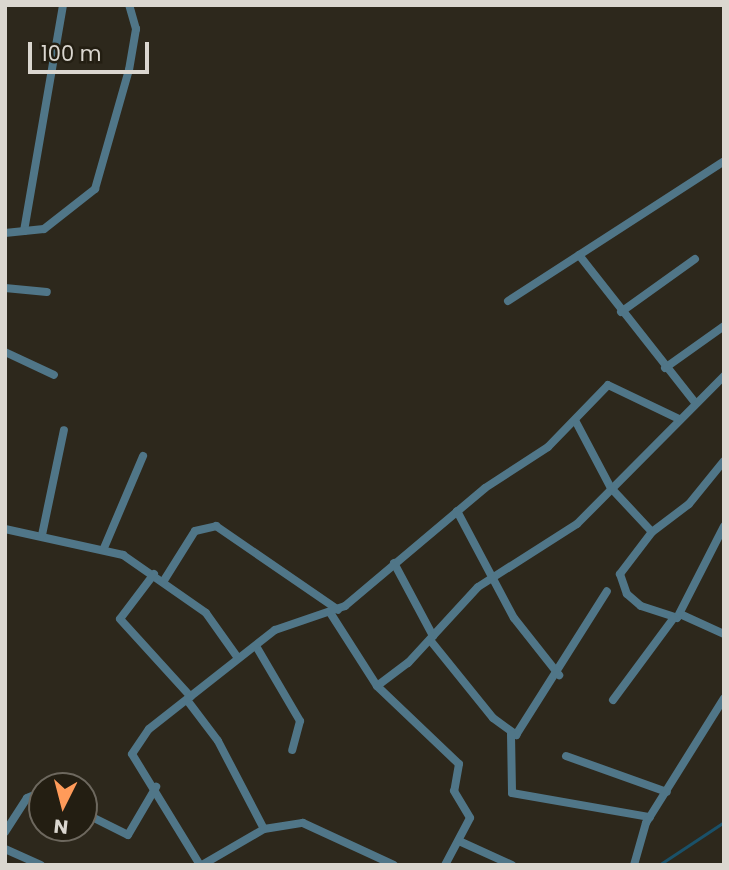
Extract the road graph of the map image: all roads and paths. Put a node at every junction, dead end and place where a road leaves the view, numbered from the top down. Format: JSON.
{"nodes":[{"id":1,"x":63,"y":5,"type":"edge"},
{"id":2,"x":129,"y":5,"type":"edge"},
{"id":3,"x":724,"y":161,"type":"edge"},
{"id":4,"x":24,"y":231,"type":"junction"},
{"id":5,"x":5,"y":233,"type":"edge"},
{"id":6,"x":579,"y":255,"type":"junction"},
{"id":7,"x":695,"y":259,"type":"dead end"},
{"id":8,"x":5,"y":288,"type":"edge"},
{"id":9,"x":47,"y":292,"type":"dead end"},
{"id":10,"x":508,"y":301,"type":"dead end"},
{"id":11,"x":621,"y":312,"type":"junction"},
{"id":12,"x":724,"y":326,"type":"edge"},
{"id":13,"x":5,"y":352,"type":"edge"},
{"id":14,"x":666,"y":368,"type":"junction"},
{"id":15,"x":54,"y":375,"type":"dead end"},
{"id":16,"x":724,"y":376,"type":"edge"},
{"id":17,"x":694,"y":401,"type":"junction"},
{"id":18,"x":679,"y":419,"type":"junction"},
{"id":19,"x":576,"y":422,"type":"junction"},
{"id":20,"x":64,"y":430,"type":"dead end"},
{"id":21,"x":143,"y":456,"type":"dead end"},
{"id":22,"x":724,"y":461,"type":"edge"},
{"id":23,"x":611,"y":488,"type":"junction"},
{"id":24,"x":457,"y":511,"type":"junction"},
{"id":25,"x":724,"y":526,"type":"edge"},
{"id":26,"x":5,"y":528,"type":"edge"},
{"id":27,"x":652,"y":532,"type":"junction"},
{"id":28,"x":42,"y":535,"type":"junction"},
{"id":29,"x":104,"y":548,"type":"junction"},
{"id":30,"x":394,"y":563,"type":"junction"},
{"id":31,"x":154,"y":574,"type":"junction"},
{"id":32,"x":491,"y":577,"type":"junction"},
{"id":33,"x":163,"y":582,"type":"junction"},
{"id":34,"x":607,"y":591,"type":"dead end"},
{"id":35,"x":335,"y":612,"type":"junction"},
{"id":36,"x":677,"y":617,"type":"junction"},
{"id":37,"x":724,"y":634,"type":"edge"},
{"id":38,"x":431,"y":638,"type":"junction"},
{"id":39,"x":256,"y":646,"type":"junction"},
{"id":40,"x":238,"y":658,"type":"junction"},
{"id":41,"x":559,"y":675,"type":"junction"},
{"id":42,"x":377,"y":686,"type":"junction"},
{"id":43,"x":724,"y":698,"type":"edge"},
{"id":44,"x":189,"y":699,"type":"junction"},
{"id":45,"x":612,"y":700,"type":"dead end"},
{"id":46,"x":511,"y":734,"type":"junction"},
{"id":47,"x":292,"y":750,"type":"dead end"},
{"id":48,"x":566,"y":755,"type":"dead end"},
{"id":49,"x":156,"y":787,"type":"junction"},
{"id":50,"x":667,"y":792,"type":"junction"},
{"id":51,"x":28,"y":798,"type":"edge"},
{"id":52,"x":650,"y":817,"type":"junction"},
{"id":53,"x":98,"y":820,"type":"edge"},
{"id":54,"x":264,"y":829,"type":"junction"},
{"id":55,"x":5,"y":832,"type":"edge"},
{"id":56,"x":459,"y":841,"type":"junction"},
{"id":57,"x":5,"y":849,"type":"edge"},
{"id":58,"x":41,"y":865,"type":"edge"},
{"id":59,"x":201,"y":865,"type":"edge"},
{"id":60,"x":394,"y":865,"type":"edge"},
{"id":61,"x":445,"y":865,"type":"edge"},
{"id":62,"x":512,"y":865,"type":"edge"},
{"id":63,"x":634,"y":865,"type":"edge"}],
"edges":[{"from":1,"to":4,"type":"street"},
{"from":2,"to":4,"type":"street"},
{"from":3,"to":6,"type":"street"},
{"from":4,"to":5,"type":"street"},
{"from":6,"to":10,"type":"street"},
{"from":6,"to":11,"type":"street"},
{"from":7,"to":11,"type":"street"},
{"from":8,"to":9,"type":"street"},
{"from":11,"to":14,"type":"street"},
{"from":12,"to":14,"type":"street"},
{"from":13,"to":15,"type":"street"},
{"from":14,"to":17,"type":"street"},
{"from":16,"to":17,"type":"street"},
{"from":17,"to":18,"type":"street"},
{"from":18,"to":19,"type":"street"},
{"from":18,"to":23,"type":"street"},
{"from":19,"to":23,"type":"street"},
{"from":19,"to":24,"type":"street"},
{"from":20,"to":28,"type":"street"},
{"from":21,"to":29,"type":"street"},
{"from":22,"to":27,"type":"street"},
{"from":23,"to":27,"type":"street"},
{"from":23,"to":32,"type":"street"},
{"from":24,"to":30,"type":"street"},
{"from":24,"to":32,"type":"street"},
{"from":25,"to":36,"type":"street"},
{"from":26,"to":28,"type":"street"},
{"from":27,"to":36,"type":"street"},
{"from":28,"to":29,"type":"street"},
{"from":29,"to":31,"type":"street"},
{"from":30,"to":35,"type":"street"},
{"from":30,"to":38,"type":"street"},
{"from":31,"to":33,"type":"street"},
{"from":31,"to":44,"type":"street"},
{"from":32,"to":38,"type":"street"},
{"from":32,"to":41,"type":"street"},
{"from":33,"to":35,"type":"street"},
{"from":33,"to":40,"type":"street"},
{"from":34,"to":41,"type":"street"},
{"from":35,"to":39,"type":"street"},
{"from":35,"to":42,"type":"street"},
{"from":36,"to":37,"type":"street"},
{"from":36,"to":45,"type":"street"},
{"from":38,"to":42,"type":"street"},
{"from":38,"to":46,"type":"street"},
{"from":39,"to":40,"type":"street"},
{"from":39,"to":47,"type":"street"},
{"from":40,"to":44,"type":"street"},
{"from":41,"to":46,"type":"street"},
{"from":42,"to":56,"type":"street"},
{"from":43,"to":50,"type":"street"},
{"from":44,"to":49,"type":"street"},
{"from":44,"to":54,"type":"street"},
{"from":46,"to":52,"type":"street"},
{"from":48,"to":50,"type":"street"},
{"from":49,"to":53,"type":"street"},
{"from":49,"to":59,"type":"street"},
{"from":50,"to":52,"type":"street"},
{"from":51,"to":55,"type":"street"},
{"from":52,"to":63,"type":"street"},
{"from":54,"to":59,"type":"street"},
{"from":54,"to":60,"type":"street"},
{"from":56,"to":61,"type":"street"},
{"from":56,"to":62,"type":"street"},
{"from":57,"to":58,"type":"street"}]}
